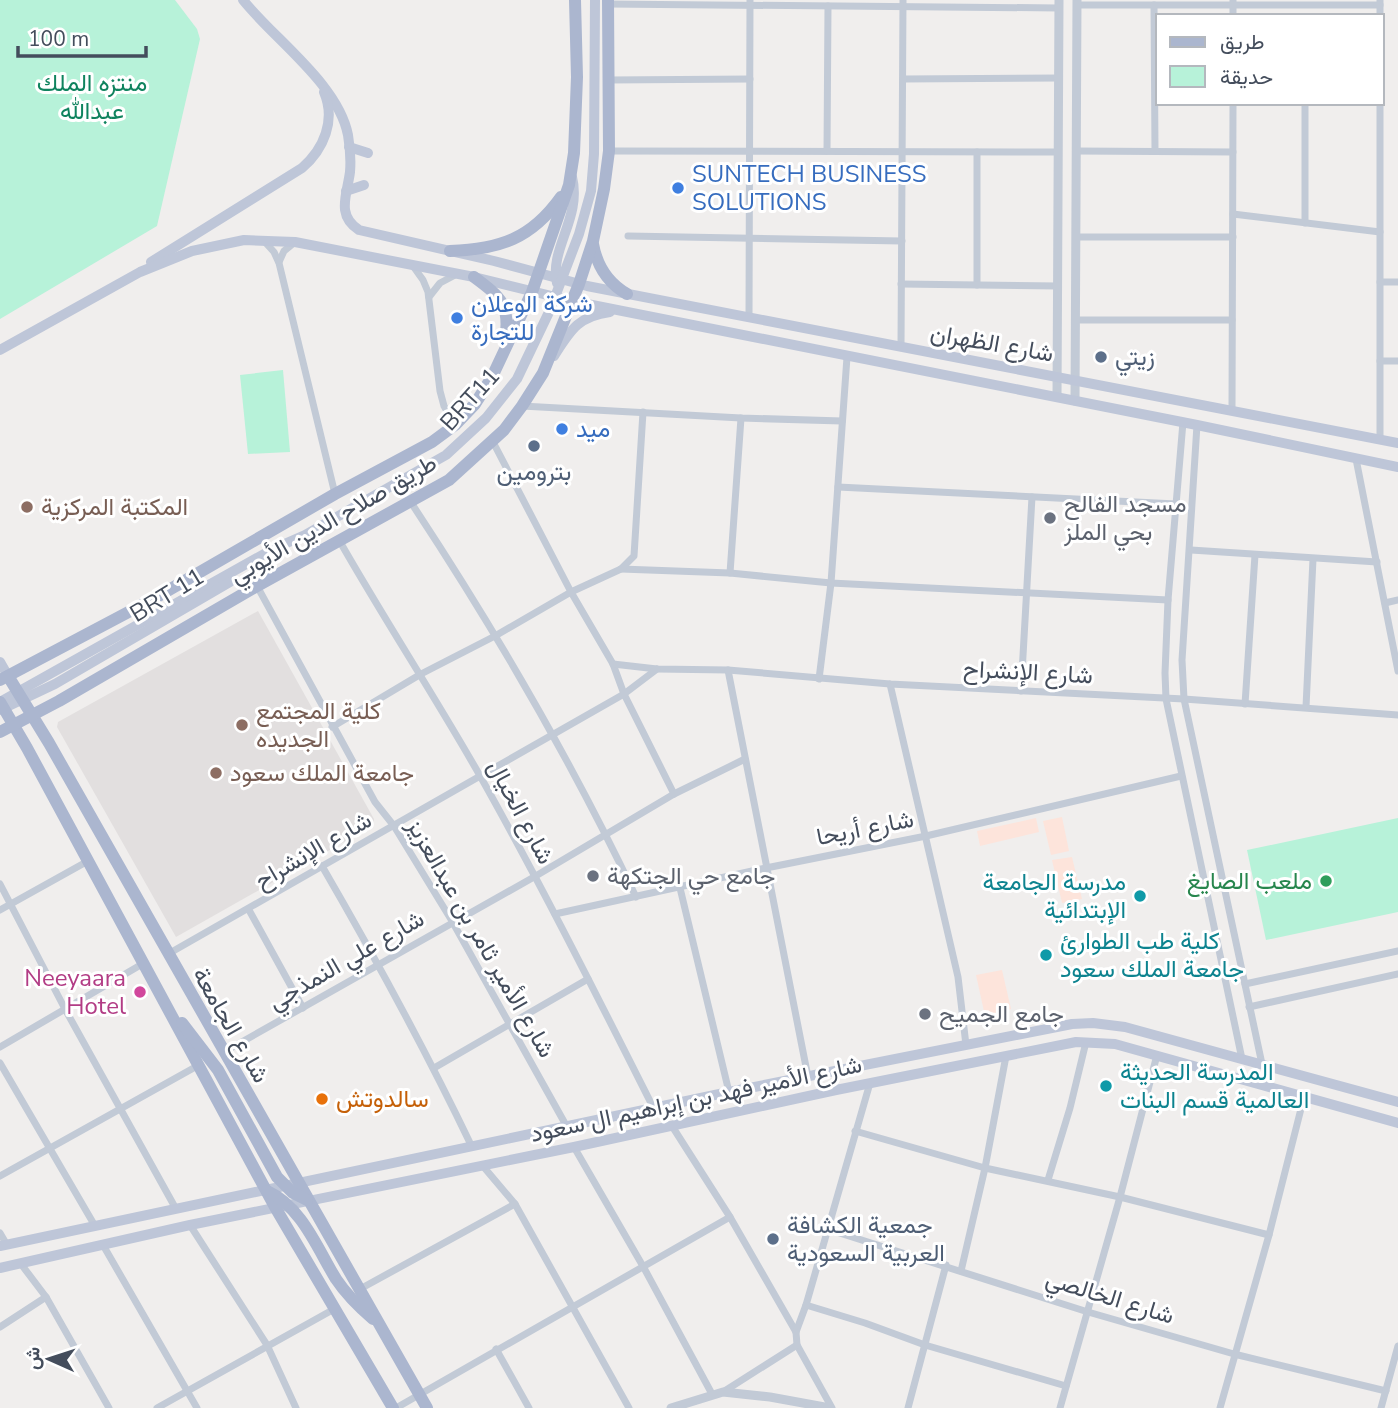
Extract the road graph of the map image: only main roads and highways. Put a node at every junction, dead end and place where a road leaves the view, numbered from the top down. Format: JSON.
{"nodes":[{"id":1,"x":243,"y":0,"type":"edge"},
{"id":2,"x":575,"y":0,"type":"edge"},
{"id":3,"x":595,"y":0,"type":"edge"},
{"id":4,"x":608,"y":2,"type":"edge"},
{"id":5,"x":317,"y":78,"type":"junction"},
{"id":6,"x":349,"y":146,"type":"junction"},
{"id":7,"x":368,"y":153,"type":"dead end"},
{"id":8,"x":570,"y":179,"type":"junction"},
{"id":9,"x":364,"y":185,"type":"dead end"},
{"id":10,"x":346,"y":191,"type":"junction"},
{"id":11,"x":593,"y":242,"type":"junction"},
{"id":12,"x":450,"y":251,"type":"junction"},
{"id":13,"x":538,"y":272,"type":"junction"},
{"id":14,"x":474,"y":277,"type":"junction"},
{"id":15,"x":119,"y":283,"type":"junction"},
{"id":16,"x":579,"y":284,"type":"junction"},
{"id":17,"x":558,"y":286,"type":"junction"},
{"id":18,"x":532,"y":292,"type":"junction"},
{"id":19,"x":627,"y":294,"type":"junction"},
{"id":20,"x":572,"y":301,"type":"junction"},
{"id":21,"x":620,"y":311,"type":"junction"},
{"id":22,"x":0,"y":349,"type":"edge"},
{"id":23,"x":501,"y":358,"type":"junction"},
{"id":24,"x":543,"y":373,"type":"junction"},
{"id":25,"x":1398,"y":443,"type":"edge"},
{"id":26,"x":1398,"y":467,"type":"edge"},
{"id":27,"x":305,"y":535,"type":"joint"},
{"id":28,"x":0,"y":662,"type":"edge"},
{"id":29,"x":4,"y":678,"type":"edge"},
{"id":30,"x":20,"y":696,"type":"junction"},
{"id":31,"x":1,"y":705,"type":"edge"},
{"id":32,"x":32,"y":714,"type":"junction"},
{"id":33,"x":14,"y":725,"type":"junction"},
{"id":34,"x":0,"y":732,"type":"edge"},
{"id":35,"x":170,"y":1011,"type":"junction"},
{"id":36,"x":1398,"y":1102,"type":"edge"},
{"id":37,"x":1398,"y":1123,"type":"edge"},
{"id":38,"x":299,"y":1185,"type":"junction"},
{"id":39,"x":286,"y":1188,"type":"junction"},
{"id":40,"x":267,"y":1191,"type":"junction"},
{"id":41,"x":308,"y":1200,"type":"junction"},
{"id":42,"x":288,"y":1204,"type":"junction"},
{"id":43,"x":275,"y":1207,"type":"junction"},
{"id":44,"x":3,"y":1246,"type":"edge"},
{"id":45,"x":0,"y":1269,"type":"edge"},
{"id":46,"x":379,"y":1323,"type":"junction"},
{"id":47,"x":394,"y":1408,"type":"edge"},
{"id":48,"x":427,"y":1408,"type":"edge"}],
"edges":[{"from":1,"to":5,"type":"main road"},
{"from":2,"to":8,"type":"main road","name":"طريق صلاح الدين الأيوبي"},
{"from":3,"to":17,"type":"main road","name":"BRT11"},
{"from":4,"to":11,"type":"main road","name":"طريق صلاح الدين الأيوبي"},
{"from":5,"to":6,"type":"main road"},
{"from":5,"to":15,"type":"main road"},
{"from":6,"to":7,"type":"main road"},
{"from":6,"to":10,"type":"main road"},
{"from":8,"to":12,"type":"main road"},
{"from":8,"to":13,"type":"main road","name":"طريق صلاح الدين الأيوبي"},
{"from":8,"to":17,"type":"main road"},
{"from":9,"to":10,"type":"main road"},
{"from":10,"to":12,"type":"main road"},
{"from":11,"to":16,"type":"main road","name":"طريق صلاح الدين الأيوبي"},
{"from":11,"to":19,"type":"main road"},
{"from":12,"to":13,"type":"main road"},
{"from":13,"to":17,"type":"main road"},
{"from":13,"to":18,"type":"main road","name":"طريق صلاح الدين الأيوبي"},
{"from":14,"to":15,"type":"main road"},
{"from":14,"to":18,"type":"main road"},
{"from":14,"to":23,"type":"main road"},
{"from":15,"to":22,"type":"main road"},
{"from":16,"to":17,"type":"main road","name":"شارع الظهران"},
{"from":16,"to":19,"type":"main road","name":"شارع الظهران"},
{"from":16,"to":20,"type":"main road","name":"طريق صلاح الدين الأيوبي"},
{"from":17,"to":18,"type":"main road"},
{"from":17,"to":20,"type":"main road","name":"شارع الظهران"},
{"from":17,"to":27,"type":"main road","name":"BRT11"},
{"from":18,"to":23,"type":"main road","name":"طريق صلاح الدين الأيوبي"},
{"from":19,"to":25,"type":"main road","name":"شارع الظهران"},
{"from":20,"to":21,"type":"main road","name":"شارع الظهران"},
{"from":20,"to":24,"type":"main road","name":"طريق صلاح الدين الأيوبي"},
{"from":21,"to":24,"type":"main road"},
{"from":21,"to":26,"type":"main road","name":"شارع الظهران"},
{"from":23,"to":29,"type":"main road","name":"طريق صلاح الدين الأيوبي"},
{"from":24,"to":32,"type":"main road","name":"طريق صلاح الدين الأيوبي"},
{"from":27,"to":30,"type":"main road","name":"BRT 11"},
{"from":28,"to":29,"type":"main road","name":"شارع الجامعة"},
{"from":29,"to":30,"type":"main road","name":"شارع الجامعة"},
{"from":30,"to":31,"type":"main road","name":"BRT 11"},
{"from":30,"to":32,"type":"main road","name":"شارع الجامعة"},
{"from":31,"to":33,"type":"main road","name":"شارع الجامعة"},
{"from":32,"to":33,"type":"main road","name":"طريق صلاح الدين الأيوبي"},
{"from":32,"to":38,"type":"main road","name":"شارع الجامعة"},
{"from":33,"to":34,"type":"main road","name":"طريق صلاح الدين الأيوبي"},
{"from":33,"to":35,"type":"main road","name":"شارع الجامعة"},
{"from":35,"to":39,"type":"main road"},
{"from":35,"to":40,"type":"main road","name":"شارع الجامعة"},
{"from":36,"to":38,"type":"main road","name":"شارع الأمير فهد بن إبراهيم ال سعود"},
{"from":37,"to":41,"type":"main road","name":"شارع الأمير فهد بن إبراهيم ال سعود"},
{"from":38,"to":39,"type":"main road","name":"شارع الأمير فهد بن إبراهيم ال سعود"},
{"from":38,"to":41,"type":"main road","name":"شارع الجامعة"},
{"from":39,"to":40,"type":"main road","name":"شارع الأمير فهد بن إبراهيم ال سعود"},
{"from":39,"to":41,"type":"main road"},
{"from":40,"to":42,"type":"main road"},
{"from":40,"to":43,"type":"main road","name":"شارع الجامعة"},
{"from":40,"to":44,"type":"main road","name":"شارع الأمير فهد بن إبراهيم ال سعود"},
{"from":41,"to":42,"type":"main road","name":"شارع الأمير فهد بن إبراهيم ال سعود"},
{"from":41,"to":46,"type":"main road","name":"شارع الجامعة"},
{"from":42,"to":43,"type":"main road","name":"شارع الأمير فهد بن إبراهيم ال سعود"},
{"from":42,"to":46,"type":"main road"},
{"from":43,"to":45,"type":"main road","name":"شارع الأمير فهد بن إبراهيم ال سعود"},
{"from":43,"to":47,"type":"main road","name":"شارع الجامعة"},
{"from":46,"to":48,"type":"main road","name":"شارع الجامعة"}]}
